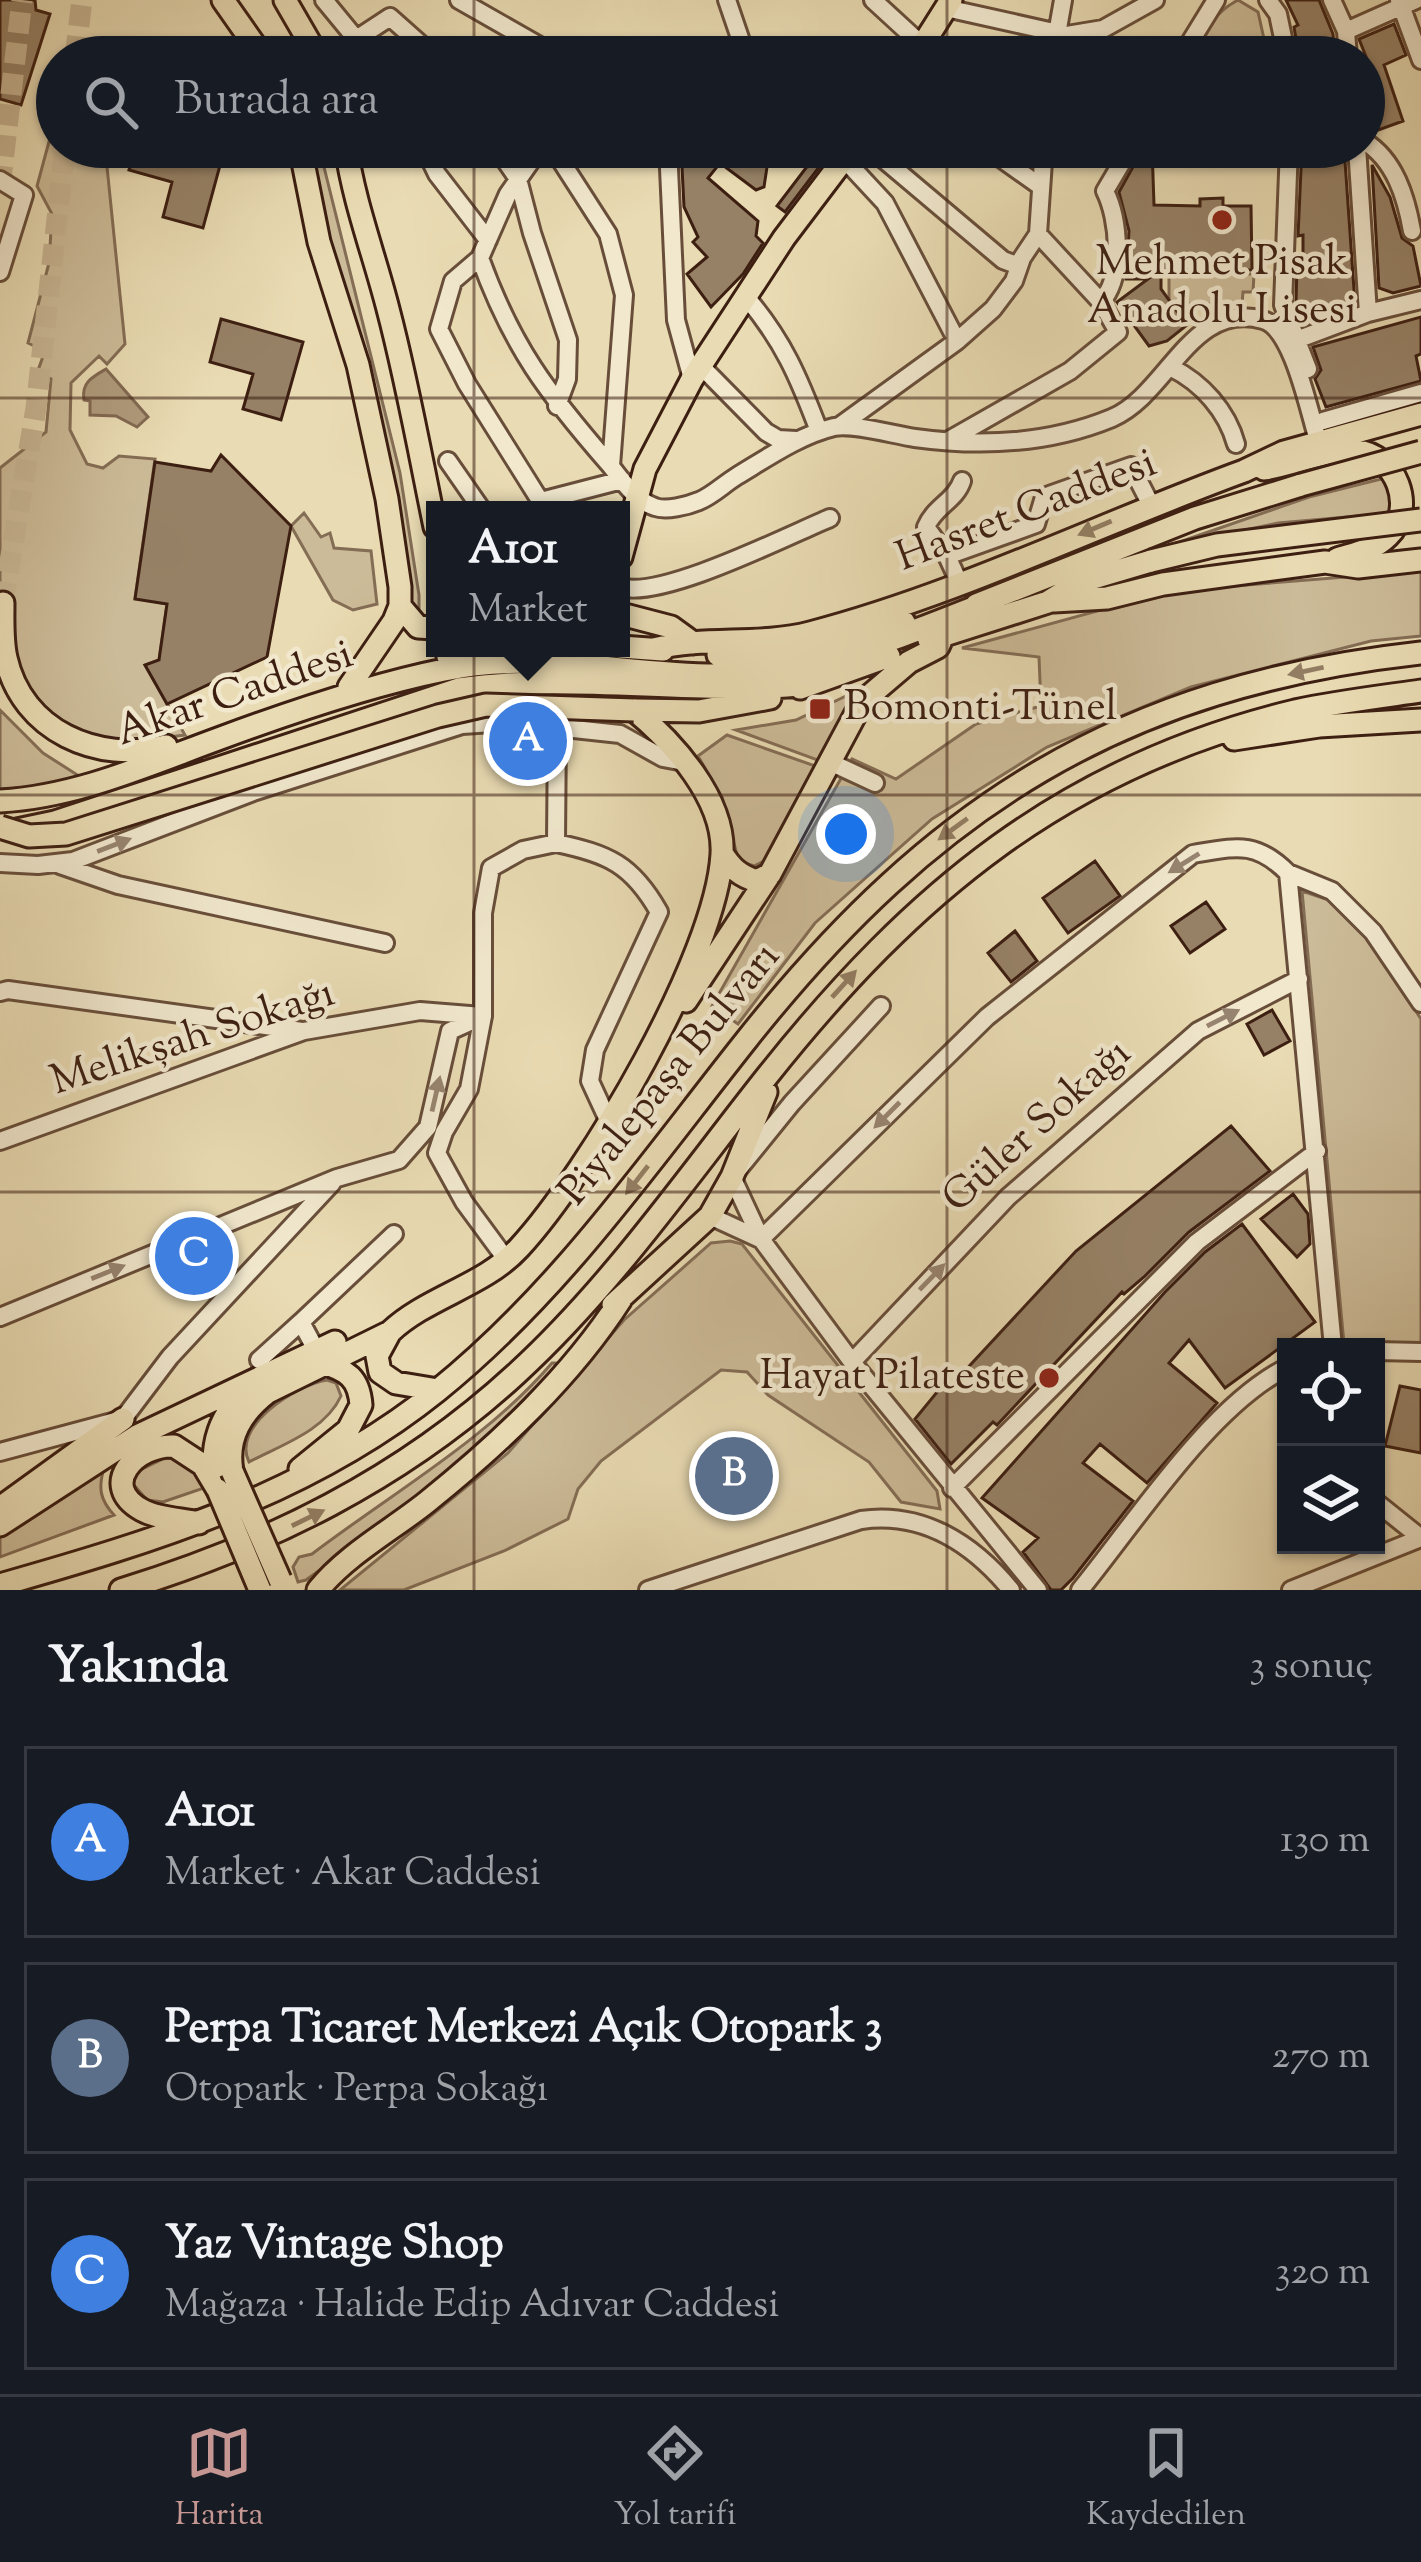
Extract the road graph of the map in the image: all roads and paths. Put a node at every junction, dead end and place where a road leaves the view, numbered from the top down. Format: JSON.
{"nodes":[{"id":1,"x":223,"y":0,"type":"edge"},
{"id":2,"x":324,"y":0,"type":"edge"},
{"id":3,"x":459,"y":0,"type":"edge"},
{"id":4,"x":727,"y":0,"type":"edge"},
{"id":5,"x":873,"y":0,"type":"edge"},
{"id":6,"x":1063,"y":0,"type":"edge"},
{"id":7,"x":1155,"y":0,"type":"edge"},
{"id":8,"x":1216,"y":0,"type":"edge"},
{"id":9,"x":1268,"y":0,"type":"edge"},
{"id":10,"x":1331,"y":0,"type":"edge"},
{"id":11,"x":1405,"y":2,"type":"edge"},
{"id":12,"x":292,"y":3,"type":"edge"},
{"id":13,"x":948,"y":4,"type":"edge"},
{"id":14,"x":1346,"y":31,"type":"junction"},
{"id":15,"x":1055,"y":34,"type":"junction"},
{"id":16,"x":248,"y":36,"type":"edge"},
{"id":17,"x":308,"y":36,"type":"edge"},
{"id":18,"x":356,"y":36,"type":"edge"},
{"id":19,"x":361,"y":36,"type":"edge"},
{"id":20,"x":411,"y":36,"type":"edge"},
{"id":21,"x":522,"y":36,"type":"edge"},
{"id":22,"x":736,"y":36,"type":"edge"},
{"id":23,"x":905,"y":36,"type":"edge"},
{"id":24,"x":928,"y":36,"type":"edge"},
{"id":25,"x":1194,"y":36,"type":"edge"},
{"id":26,"x":1283,"y":36,"type":"edge"},
{"id":27,"x":1346,"y":36,"type":"edge"},
{"id":28,"x":1421,"y":60,"type":"edge"},
{"id":29,"x":1385,"y":161,"type":"edge"},
{"id":30,"x":304,"y":168,"type":"edge"},
{"id":31,"x":350,"y":168,"type":"edge"},
{"id":32,"x":434,"y":168,"type":"edge"},
{"id":33,"x":510,"y":168,"type":"edge"},
{"id":34,"x":526,"y":168,"type":"edge"},
{"id":35,"x":566,"y":168,"type":"edge"},
{"id":36,"x":669,"y":168,"type":"edge"},
{"id":37,"x":832,"y":168,"type":"edge"},
{"id":38,"x":857,"y":168,"type":"edge"},
{"id":39,"x":894,"y":168,"type":"edge"},
{"id":40,"x":1015,"y":168,"type":"edge"},
{"id":41,"x":1042,"y":168,"type":"edge"},
{"id":42,"x":1119,"y":168,"type":"edge"},
{"id":43,"x":1288,"y":168,"type":"edge"},
{"id":44,"x":1358,"y":168,"type":"edge"},
{"id":45,"x":518,"y":179,"type":"junction"},
{"id":46,"x":0,"y":180,"type":"edge"},
{"id":47,"x":1040,"y":186,"type":"junction"},
{"id":48,"x":1414,"y":195,"type":"edge"},
{"id":49,"x":1412,"y":231,"type":"dead end"},
{"id":50,"x":1038,"y":233,"type":"junction"},
{"id":51,"x":488,"y":240,"type":"junction"},
{"id":52,"x":480,"y":258,"type":"junction"},
{"id":53,"x":1019,"y":266,"type":"junction"},
{"id":54,"x":0,"y":272,"type":"edge"},
{"id":55,"x":746,"y":297,"type":"junction"},
{"id":56,"x":1421,"y":300,"type":"edge"},
{"id":57,"x":1101,"y":302,"type":"junction"},
{"id":58,"x":1368,"y":313,"type":"junction"},
{"id":59,"x":1299,"y":339,"type":"junction"},
{"id":60,"x":957,"y":341,"type":"junction"},
{"id":61,"x":1172,"y":368,"type":"junction"},
{"id":62,"x":696,"y":373,"type":"junction"},
{"id":63,"x":1421,"y":393,"type":"edge"},
{"id":64,"x":557,"y":406,"type":"junction"},
{"id":65,"x":1421,"y":414,"type":"edge"},
{"id":66,"x":841,"y":425,"type":"junction"},
{"id":67,"x":819,"y":431,"type":"junction"},
{"id":68,"x":1320,"y":431,"type":"junction"},
{"id":69,"x":798,"y":440,"type":"junction"},
{"id":70,"x":948,"y":440,"type":"junction"},
{"id":71,"x":1236,"y":444,"type":"dead end"},
{"id":72,"x":1421,"y":452,"type":"edge"},
{"id":73,"x":448,"y":461,"type":"dead end"},
{"id":74,"x":1244,"y":471,"type":"junction"},
{"id":75,"x":616,"y":473,"type":"junction"},
{"id":76,"x":962,"y":481,"type":"dead end"},
{"id":77,"x":639,"y":500,"type":"junction"},
{"id":78,"x":430,"y":501,"type":"edge"},
{"id":79,"x":476,"y":501,"type":"edge"},
{"id":80,"x":540,"y":501,"type":"edge"},
{"id":81,"x":554,"y":501,"type":"edge"},
{"id":82,"x":1151,"y":505,"type":"junction"},
{"id":83,"x":830,"y":518,"type":"dead end"},
{"id":84,"x":1421,"y":520,"type":"edge"},
{"id":85,"x":630,"y":528,"type":"edge"},
{"id":86,"x":947,"y":556,"type":"junction"},
{"id":87,"x":1421,"y":560,"type":"edge"},
{"id":88,"x":1325,"y":562,"type":"junction"},
{"id":89,"x":959,"y":582,"type":"junction"},
{"id":90,"x":630,"y":590,"type":"edge"},
{"id":91,"x":1048,"y":602,"type":"junction"},
{"id":92,"x":2,"y":603,"type":"edge"},
{"id":93,"x":986,"y":603,"type":"junction"},
{"id":94,"x":400,"y":606,"type":"junction"},
{"id":95,"x":630,"y":616,"type":"edge"},
{"id":96,"x":426,"y":628,"type":"edge"},
{"id":97,"x":944,"y":634,"type":"junction"},
{"id":98,"x":694,"y":643,"type":"junction"},
{"id":99,"x":630,"y":648,"type":"edge"},
{"id":100,"x":654,"y":649,"type":"junction"},
{"id":101,"x":1421,"y":653,"type":"edge"},
{"id":102,"x":452,"y":657,"type":"edge"},
{"id":103,"x":810,"y":684,"type":"junction"},
{"id":104,"x":349,"y":687,"type":"junction"},
{"id":105,"x":1421,"y":691,"type":"edge"},
{"id":106,"x":634,"y":710,"type":"junction"},
{"id":107,"x":302,"y":711,"type":"junction"},
{"id":108,"x":1421,"y":720,"type":"edge"},
{"id":109,"x":557,"y":726,"type":"junction"},
{"id":110,"x":248,"y":729,"type":"junction"},
{"id":111,"x":1191,"y":742,"type":"junction"},
{"id":112,"x":684,"y":762,"type":"junction"},
{"id":113,"x":832,"y":763,"type":"junction"},
{"id":114,"x":875,"y":783,"type":"dead end"},
{"id":115,"x":0,"y":801,"type":"edge"},
{"id":116,"x":0,"y":830,"type":"edge"},
{"id":117,"x":556,"y":843,"type":"junction"},
{"id":118,"x":722,"y":853,"type":"junction"},
{"id":119,"x":0,"y":863,"type":"edge"},
{"id":120,"x":54,"y":863,"type":"junction"},
{"id":121,"x":1288,"y":873,"type":"junction"},
{"id":122,"x":770,"y":874,"type":"junction"},
{"id":123,"x":386,"y":943,"type":"dead end"},
{"id":124,"x":1299,"y":980,"type":"junction"},
{"id":125,"x":0,"y":992,"type":"edge"},
{"id":126,"x":1421,"y":1003,"type":"edge"},
{"id":127,"x":880,"y":1006,"type":"dead end"},
{"id":128,"x":483,"y":1016,"type":"junction"},
{"id":129,"x":304,"y":1031,"type":"junction"},
{"id":130,"x":650,"y":1050,"type":"junction"},
{"id":131,"x":770,"y":1073,"type":"junction"},
{"id":132,"x":608,"y":1120,"type":"junction"},
{"id":133,"x":0,"y":1141,"type":"edge"},
{"id":134,"x":1317,"y":1151,"type":"junction"},
{"id":135,"x":337,"y":1178,"type":"junction"},
{"id":136,"x":732,"y":1178,"type":"junction"},
{"id":137,"x":710,"y":1216,"type":"junction"},
{"id":138,"x":394,"y":1234,"type":"dead end"},
{"id":139,"x":761,"y":1240,"type":"junction"},
{"id":140,"x":506,"y":1258,"type":"junction"},
{"id":141,"x":621,"y":1299,"type":"junction"},
{"id":142,"x":0,"y":1317,"type":"edge"},
{"id":143,"x":301,"y":1322,"type":"junction"},
{"id":144,"x":396,"y":1326,"type":"junction"},
{"id":145,"x":1332,"y":1338,"type":"edge"},
{"id":146,"x":543,"y":1348,"type":"junction"},
{"id":147,"x":1385,"y":1351,"type":"edge"},
{"id":148,"x":1421,"y":1352,"type":"edge"},
{"id":149,"x":319,"y":1356,"type":"junction"},
{"id":150,"x":852,"y":1362,"type":"junction"},
{"id":151,"x":256,"y":1371,"type":"junction"},
{"id":152,"x":1277,"y":1374,"type":"edge"},
{"id":153,"x":438,"y":1390,"type":"junction"},
{"id":154,"x":124,"y":1419,"type":"junction"},
{"id":155,"x":0,"y":1452,"type":"edge"},
{"id":156,"x":952,"y":1488,"type":"junction"},
{"id":157,"x":218,"y":1490,"type":"junction"},
{"id":158,"x":272,"y":1493,"type":"junction"},
{"id":159,"x":0,"y":1508,"type":"edge"},
{"id":160,"x":1385,"y":1509,"type":"edge"},
{"id":161,"x":200,"y":1523,"type":"junction"},
{"id":162,"x":0,"y":1525,"type":"edge"},
{"id":163,"x":1421,"y":1538,"type":"edge"},
{"id":164,"x":0,"y":1585,"type":"edge"},
{"id":165,"x":275,"y":1587,"type":"edge"},
{"id":166,"x":121,"y":1590,"type":"edge"},
{"id":167,"x":317,"y":1590,"type":"edge"},
{"id":168,"x":648,"y":1590,"type":"edge"},
{"id":169,"x":1011,"y":1590,"type":"edge"},
{"id":170,"x":1038,"y":1590,"type":"edge"},
{"id":171,"x":1081,"y":1590,"type":"edge"},
{"id":172,"x":1291,"y":1590,"type":"edge"}],
"edges":[{"from":1,"to":16,"type":"main road"},
{"from":2,"to":18,"type":"street"},
{"from":3,"to":21,"type":"street"},
{"from":4,"to":22,"type":"street"},
{"from":5,"to":23,"type":"street"},
{"from":6,"to":15,"type":"street"},
{"from":7,"to":15,"type":"street"},
{"from":8,"to":25,"type":"street"},
{"from":9,"to":26,"type":"street"},
{"from":10,"to":14,"type":"street"},
{"from":11,"to":14,"type":"street"},
{"from":11,"to":28,"type":"street"},
{"from":12,"to":17,"type":"main road"},
{"from":13,"to":15,"type":"street"},
{"from":13,"to":24,"type":"main road"},
{"from":14,"to":27,"type":"street"},
{"from":19,"to":20,"type":"street"},
{"from":29,"to":48,"type":"street"},
{"from":30,"to":94,"type":"main road"},
{"from":31,"to":78,"type":"main road"},
{"from":32,"to":51,"type":"street"},
{"from":33,"to":45,"type":"street"},
{"from":34,"to":45,"type":"street"},
{"from":35,"to":75,"type":"street"},
{"from":36,"to":62,"type":"street"},
{"from":37,"to":55,"type":"main road"},
{"from":38,"to":60,"type":"street"},
{"from":39,"to":53,"type":"street"},
{"from":40,"to":47,"type":"street"},
{"from":41,"to":47,"type":"street"},
{"from":42,"to":57,"type":"street"},
{"from":43,"to":59,"type":"street"},
{"from":44,"to":58,"type":"street"},
{"from":45,"to":51,"type":"street"},
{"from":45,"to":64,"type":"street"},
{"from":46,"to":54,"type":"street"},
{"from":47,"to":50,"type":"street"},
{"from":48,"to":49,"type":"street"},
{"from":50,"to":53,"type":"street"},
{"from":50,"to":57,"type":"street"},
{"from":51,"to":52,"type":"street"},
{"from":52,"to":64,"type":"street"},
{"from":52,"to":80,"type":"street"},
{"from":53,"to":60,"type":"street"},
{"from":55,"to":62,"type":"main road"},
{"from":55,"to":67,"type":"street"},
{"from":56,"to":58,"type":"street"},
{"from":57,"to":70,"type":"street"},
{"from":58,"to":59,"type":"street"},
{"from":59,"to":68,"type":"street"},
{"from":60,"to":66,"type":"street"},
{"from":61,"to":68,"type":"street"},
{"from":61,"to":70,"type":"street"},
{"from":61,"to":71,"type":"street"},
{"from":62,"to":69,"type":"street"},
{"from":62,"to":77,"type":"main road"},
{"from":63,"to":68,"type":"street","name":"Hasret Caddesi"},
{"from":64,"to":75,"type":"street"},
{"from":65,"to":68,"type":"main road","name":"Hasret Caddesi"},
{"from":66,"to":67,"type":"street"},
{"from":66,"to":70,"type":"street"},
{"from":67,"to":69,"type":"street"},
{"from":68,"to":74,"type":"main road","name":"Hasret Caddesi"},
{"from":69,"to":77,"type":"street"},
{"from":72,"to":93,"type":"main road","bridge":true},
{"from":73,"to":79,"type":"street"},
{"from":74,"to":82,"type":"main road","name":"Hasret Caddesi"},
{"from":74,"to":88,"type":"main road"},
{"from":75,"to":77,"type":"street"},
{"from":75,"to":81,"type":"street"},
{"from":76,"to":86,"type":"street"},
{"from":77,"to":85,"type":"main road"},
{"from":82,"to":86,"type":"street"},
{"from":82,"to":89,"type":"main road","name":"Hasret Caddesi","one_way":true},
{"from":83,"to":90,"type":"street"},
{"from":84,"to":91,"type":"main road","name":"Hasret Caddesi","bridge":true},
{"from":86,"to":89,"type":"street"},
{"from":87,"to":88,"type":"main road"},
{"from":88,"to":91,"type":"main road"},
{"from":89,"to":98,"type":"main road","name":"Hasret Caddesi"},
{"from":91,"to":97,"type":"main road","name":"Hasret Caddesi"},
{"from":92,"to":110,"type":"main road"},
{"from":93,"to":100,"type":"main road"},
{"from":93,"to":107,"type":"main road","name":"Akar Caddesi"},
{"from":94,"to":96,"type":"main road"},
{"from":94,"to":104,"type":"main road"},
{"from":95,"to":98,"type":"main road"},
{"from":97,"to":103,"type":"main road","name":"Hasret Caddesi"},
{"from":97,"to":113,"type":"main road"},
{"from":98,"to":100,"type":"main road","name":"Hasret Caddesi"},
{"from":99,"to":100,"type":"main road"},
{"from":101,"to":153,"type":"main road","name":"Piyalepaşa Bulvarı","one_way":true},
{"from":102,"to":104,"type":"main road"},
{"from":103,"to":106,"type":"main road"},
{"from":103,"to":116,"type":"main road","name":"Akar Caddesi"},
{"from":104,"to":107,"type":"main road"},
{"from":105,"to":111,"type":"main road","name":"Piyalepaşa Bulvarı"},
{"from":106,"to":112,"type":"main road"},
{"from":106,"to":116,"type":"main road","bridge":true},
{"from":107,"to":110,"type":"main road","name":"Akar Caddesi"},
{"from":108,"to":111,"type":"main road"},
{"from":109,"to":112,"type":"street"},
{"from":109,"to":117,"type":"street"},
{"from":120,"to":109,"type":"street","one_way":true},
{"from":110,"to":115,"type":"main road","name":"Akar Caddesi"},
{"from":131,"to":111,"type":"main road","name":"Piyalepaşa Bulvarı","one_way":true},
{"from":112,"to":118,"type":"main road"},
{"from":113,"to":114,"type":"street"},
{"from":113,"to":122,"type":"main road"},
{"from":117,"to":128,"type":"street"},
{"from":117,"to":132,"type":"street"},
{"from":118,"to":122,"type":"main road"},
{"from":118,"to":130,"type":"main road"},
{"from":119,"to":120,"type":"street"},
{"from":120,"to":123,"type":"street"},
{"from":121,"to":124,"type":"street"},
{"from":121,"to":126,"type":"street"},
{"from":121,"to":139,"type":"street","one_way":true},
{"from":122,"to":130,"type":"main road"},
{"from":124,"to":134,"type":"street"},
{"from":150,"to":124,"type":"street","name":"Güler Sokağı","one_way":true},
{"from":125,"to":129,"type":"street"},
{"from":127,"to":136,"type":"street"},
{"from":128,"to":129,"type":"street","name":"Melikşah Sokağı"},
{"from":135,"to":128,"type":"street","one_way":true},
{"from":128,"to":140,"type":"street"},
{"from":129,"to":133,"type":"street","name":"Melikşah Sokağı"},
{"from":130,"to":132,"type":"main road"},
{"from":131,"to":136,"type":"main road"},
{"from":131,"to":146,"type":"main road","name":"Piyalepaşa Bulvarı"},
{"from":132,"to":140,"type":"main road"},
{"from":134,"to":145,"type":"street"},
{"from":134,"to":156,"type":"street"},
{"from":142,"to":135,"type":"street","one_way":true},
{"from":135,"to":154,"type":"street"},
{"from":136,"to":137,"type":"main road"},
{"from":136,"to":139,"type":"street"},
{"from":137,"to":139,"type":"street"},
{"from":137,"to":141,"type":"main road"},
{"from":138,"to":143,"type":"street"},
{"from":139,"to":150,"type":"street"},
{"from":140,"to":144,"type":"main road"},
{"from":141,"to":146,"type":"main road"},
{"from":141,"to":167,"type":"main road"},
{"from":143,"to":149,"type":"street"},
{"from":143,"to":151,"type":"street"},
{"from":144,"to":149,"type":"main road"},
{"from":144,"to":153,"type":"main road"},
{"from":166,"to":146,"type":"main road","name":"Piyalepaşa Bulvarı","one_way":true},
{"from":147,"to":148,"type":"street"},
{"from":149,"to":151,"type":"main road"},
{"from":149,"to":158,"type":"main road"},
{"from":149,"to":165,"type":"main road","bridge":true},
{"from":150,"to":156,"type":"street"},
{"from":151,"to":157,"type":"main road"},
{"from":151,"to":162,"type":"main road"},
{"from":152,"to":171,"type":"street"},
{"from":153,"to":158,"type":"main road","name":"Piyalepaşa Bulvarı"},
{"from":154,"to":155,"type":"street"},
{"from":154,"to":159,"type":"main road"},
{"from":156,"to":170,"type":"street"},
{"from":157,"to":161,"type":"main road"},
{"from":157,"to":165,"type":"main road","bridge":true},
{"from":158,"to":161,"type":"main road","name":"Piyalepaşa Bulvarı"},
{"from":160,"to":163,"type":"street"},
{"from":161,"to":164,"type":"main road","name":"Piyalepaşa Bulvarı"},
{"from":163,"to":172,"type":"street"},
{"from":168,"to":169,"type":"street"}]}
